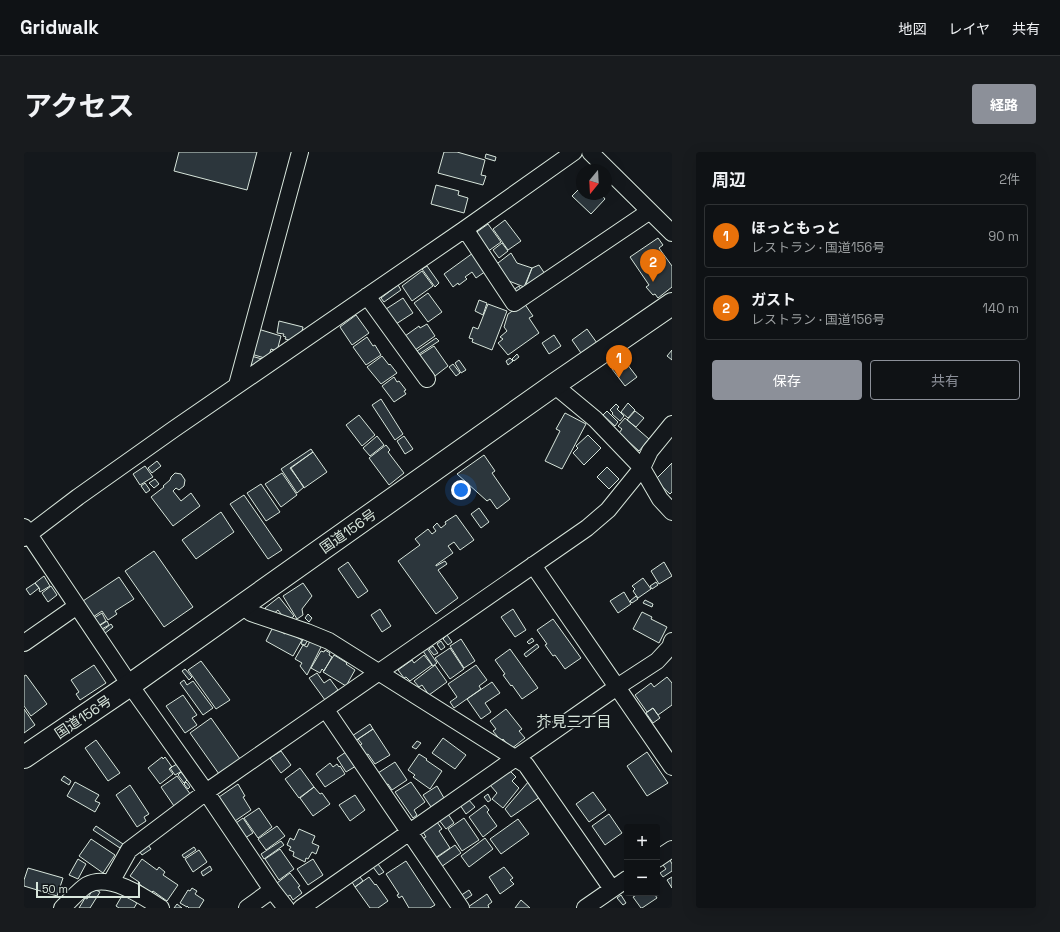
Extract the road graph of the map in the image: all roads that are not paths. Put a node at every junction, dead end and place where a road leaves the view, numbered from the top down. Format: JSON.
{"nodes":[{"id":1,"x":300,"y":152,"type":"edge"},
{"id":2,"x":574,"y":152,"type":"edge"},
{"id":3,"x":590,"y":152,"type":"edge"},
{"id":4,"x":650,"y":211,"type":"junction"},
{"id":5,"x":669,"y":223,"type":"edge"},
{"id":6,"x":465,"y":229,"type":"junction"},
{"id":7,"x":366,"y":296,"type":"junction"},
{"id":8,"x":672,"y":304,"type":"edge"},
{"id":9,"x":427,"y":379,"type":"dead end"},
{"id":10,"x":237,"y":385,"type":"junction"},
{"id":11,"x":554,"y":385,"type":"junction"},
{"id":12,"x":672,"y":424,"type":"edge"},
{"id":13,"x":642,"y":468,"type":"junction"},
{"id":14,"x":672,"y":512,"type":"edge"},
{"id":15,"x":26,"y":533,"type":"edge"},
{"id":16,"x":533,"y":565,"type":"junction"},
{"id":17,"x":77,"y":606,"type":"junction"},
{"id":18,"x":242,"y":606,"type":"junction"},
{"id":19,"x":672,"y":641,"type":"edge"},
{"id":20,"x":24,"y":643,"type":"edge"},
{"id":21,"x":379,"y":672,"type":"junction"},
{"id":22,"x":130,"y":685,"type":"junction"},
{"id":23,"x":617,"y":687,"type":"junction"},
{"id":24,"x":326,"y":710,"type":"junction"},
{"id":25,"x":24,"y":758,"type":"edge"},
{"id":26,"x":516,"y":758,"type":"junction"},
{"id":27,"x":672,"y":767,"type":"edge"},
{"id":28,"x":206,"y":792,"type":"junction"},
{"id":29,"x":409,"y":832,"type":"junction"},
{"id":30,"x":672,"y":849,"type":"edge"},
{"id":31,"x":660,"y":857,"type":"edge"},
{"id":32,"x":624,"y":881,"type":"edge"},
{"id":33,"x":111,"y":882,"type":"junction"},
{"id":34,"x":612,"y":889,"type":"junction"},
{"id":35,"x":272,"y":890,"type":"junction"},
{"id":36,"x":62,"y":908,"type":"edge"},
{"id":37,"x":161,"y":908,"type":"edge"},
{"id":38,"x":247,"y":908,"type":"edge"},
{"id":39,"x":286,"y":908,"type":"edge"},
{"id":40,"x":301,"y":908,"type":"edge"},
{"id":41,"x":461,"y":908,"type":"edge"},
{"id":42,"x":585,"y":908,"type":"edge"}],
"edges":[{"from":1,"to":10,"type":"street"},
{"from":2,"to":6,"type":"street"},
{"from":3,"to":4,"type":"street"},
{"from":4,"to":5,"type":"street"},
{"from":4,"to":6,"type":"street"},
{"from":6,"to":7,"type":"street"},
{"from":7,"to":9,"type":"street"},
{"from":7,"to":10,"type":"street"},
{"from":8,"to":11,"type":"highway","name":"国道156号"},
{"from":10,"to":15,"type":"street"},
{"from":11,"to":13,"type":"street"},
{"from":11,"to":18,"type":"highway","name":"国道156号"},
{"from":12,"to":13,"type":"street"},
{"from":13,"to":14,"type":"street"},
{"from":13,"to":16,"type":"street"},
{"from":15,"to":17,"type":"street"},
{"from":16,"to":21,"type":"street"},
{"from":16,"to":23,"type":"street"},
{"from":17,"to":20,"type":"street"},
{"from":17,"to":22,"type":"street"},
{"from":18,"to":21,"type":"street"},
{"from":18,"to":22,"type":"highway","name":"国道156号"},
{"from":19,"to":23,"type":"street"},
{"from":21,"to":24,"type":"street"},
{"from":21,"to":26,"type":"street"},
{"from":22,"to":25,"type":"highway","name":"国道156号"},
{"from":22,"to":28,"type":"street"},
{"from":23,"to":26,"type":"street"},
{"from":23,"to":27,"type":"street"},
{"from":24,"to":28,"type":"street"},
{"from":24,"to":29,"type":"street"},
{"from":26,"to":29,"type":"street"},
{"from":26,"to":34,"type":"street"},
{"from":28,"to":33,"type":"street"},
{"from":28,"to":35,"type":"street"},
{"from":29,"to":40,"type":"street"},
{"from":29,"to":41,"type":"street"},
{"from":30,"to":31,"type":"street"},
{"from":32,"to":34,"type":"street"},
{"from":33,"to":36,"type":"street"},
{"from":33,"to":37,"type":"street"},
{"from":34,"to":42,"type":"street"},
{"from":35,"to":38,"type":"street"},
{"from":35,"to":39,"type":"street"}]}
